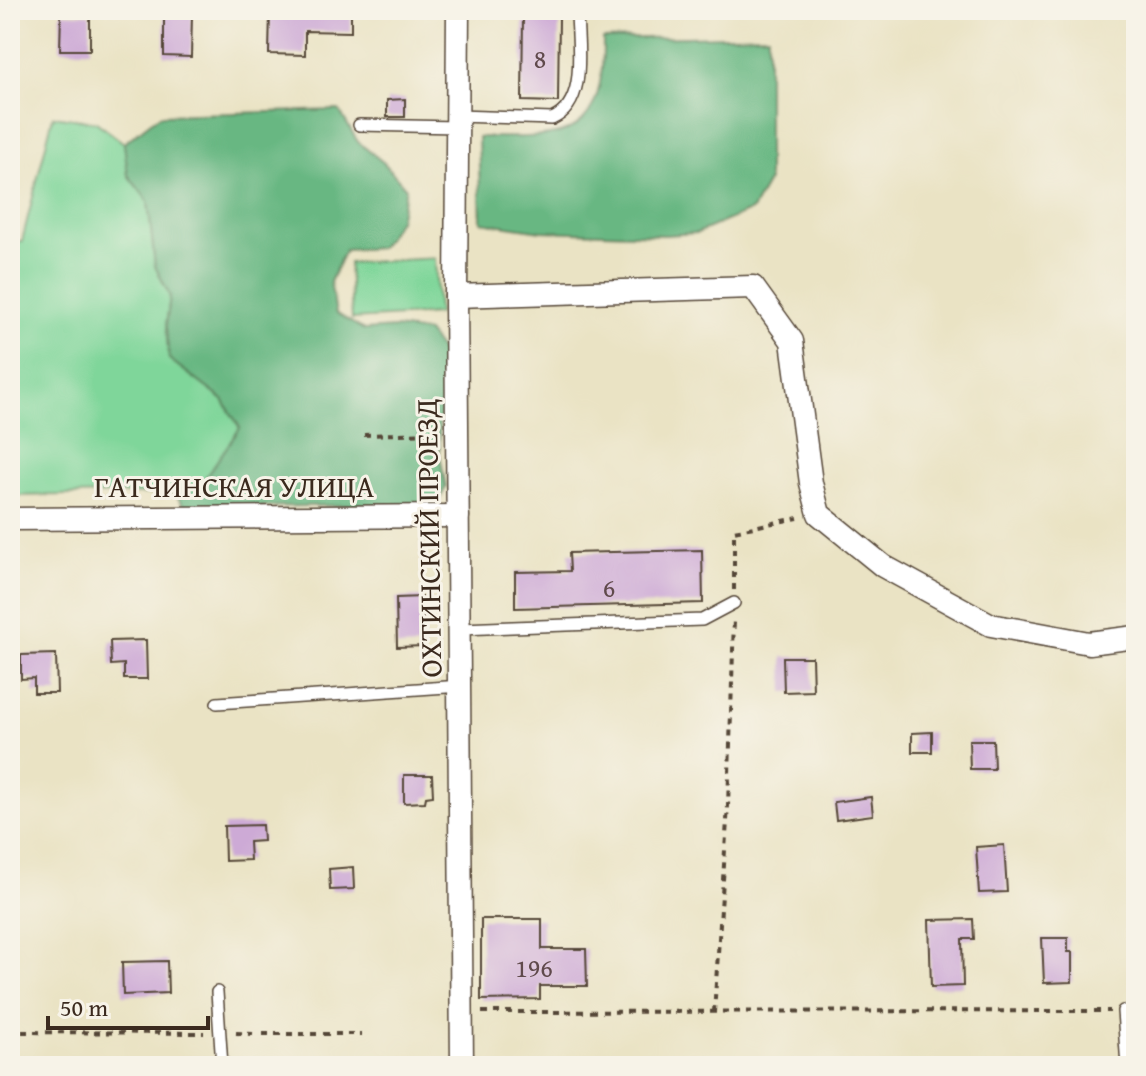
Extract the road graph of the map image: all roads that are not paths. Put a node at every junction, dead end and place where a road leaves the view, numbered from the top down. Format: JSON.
{"nodes":[{"id":1,"x":458,"y":10,"type":"edge"},
{"id":2,"x":577,"y":10,"type":"edge"},
{"id":3,"x":457,"y":121,"type":"junction"},
{"id":4,"x":359,"y":125,"type":"dead end"},
{"id":5,"x":456,"y":296,"type":"junction"},
{"id":6,"x":458,"y":516,"type":"junction"},
{"id":7,"x":10,"y":519,"type":"edge"},
{"id":8,"x":734,"y":603,"type":"road end"},
{"id":9,"x":461,"y":629,"type":"junction"},
{"id":10,"x":1136,"y":637,"type":"edge"},
{"id":11,"x":461,"y":686,"type":"junction"},
{"id":12,"x":217,"y":703,"type":"dead end"},
{"id":13,"x":217,"y":992,"type":"dead end"},
{"id":14,"x":1123,"y":1011,"type":"road end"},
{"id":15,"x":222,"y":1066,"type":"edge"},
{"id":16,"x":462,"y":1066,"type":"edge"},
{"id":17,"x":1127,"y":1066,"type":"edge"}],
"edges":[{"from":1,"to":3,"type":"street","name":"ОХТИНСКИЙ ПРОЕЗД"},
{"from":2,"to":3,"type":"lane"},
{"from":3,"to":4,"type":"lane"},
{"from":3,"to":5,"type":"street","name":"ОХТИНСКИЙ ПРОЕЗД"},
{"from":5,"to":6,"type":"street","name":"ОХТИНСКИЙ ПРОЕЗД"},
{"from":5,"to":10,"type":"street"},
{"from":6,"to":7,"type":"street","name":"ГАТЧИНСКАЯ УЛИЦА"},
{"from":6,"to":9,"type":"street","name":"ОХТИНСКИЙ ПРОЕЗД"},
{"from":8,"to":9,"type":"lane"},
{"from":9,"to":11,"type":"street","name":"ОХТИНСКИЙ ПРОЕЗД"},
{"from":11,"to":12,"type":"lane"},
{"from":11,"to":16,"type":"street","name":"ОХТИНСКИЙ ПРОЕЗД"},
{"from":13,"to":15,"type":"lane"},
{"from":14,"to":17,"type":"lane"}]}
